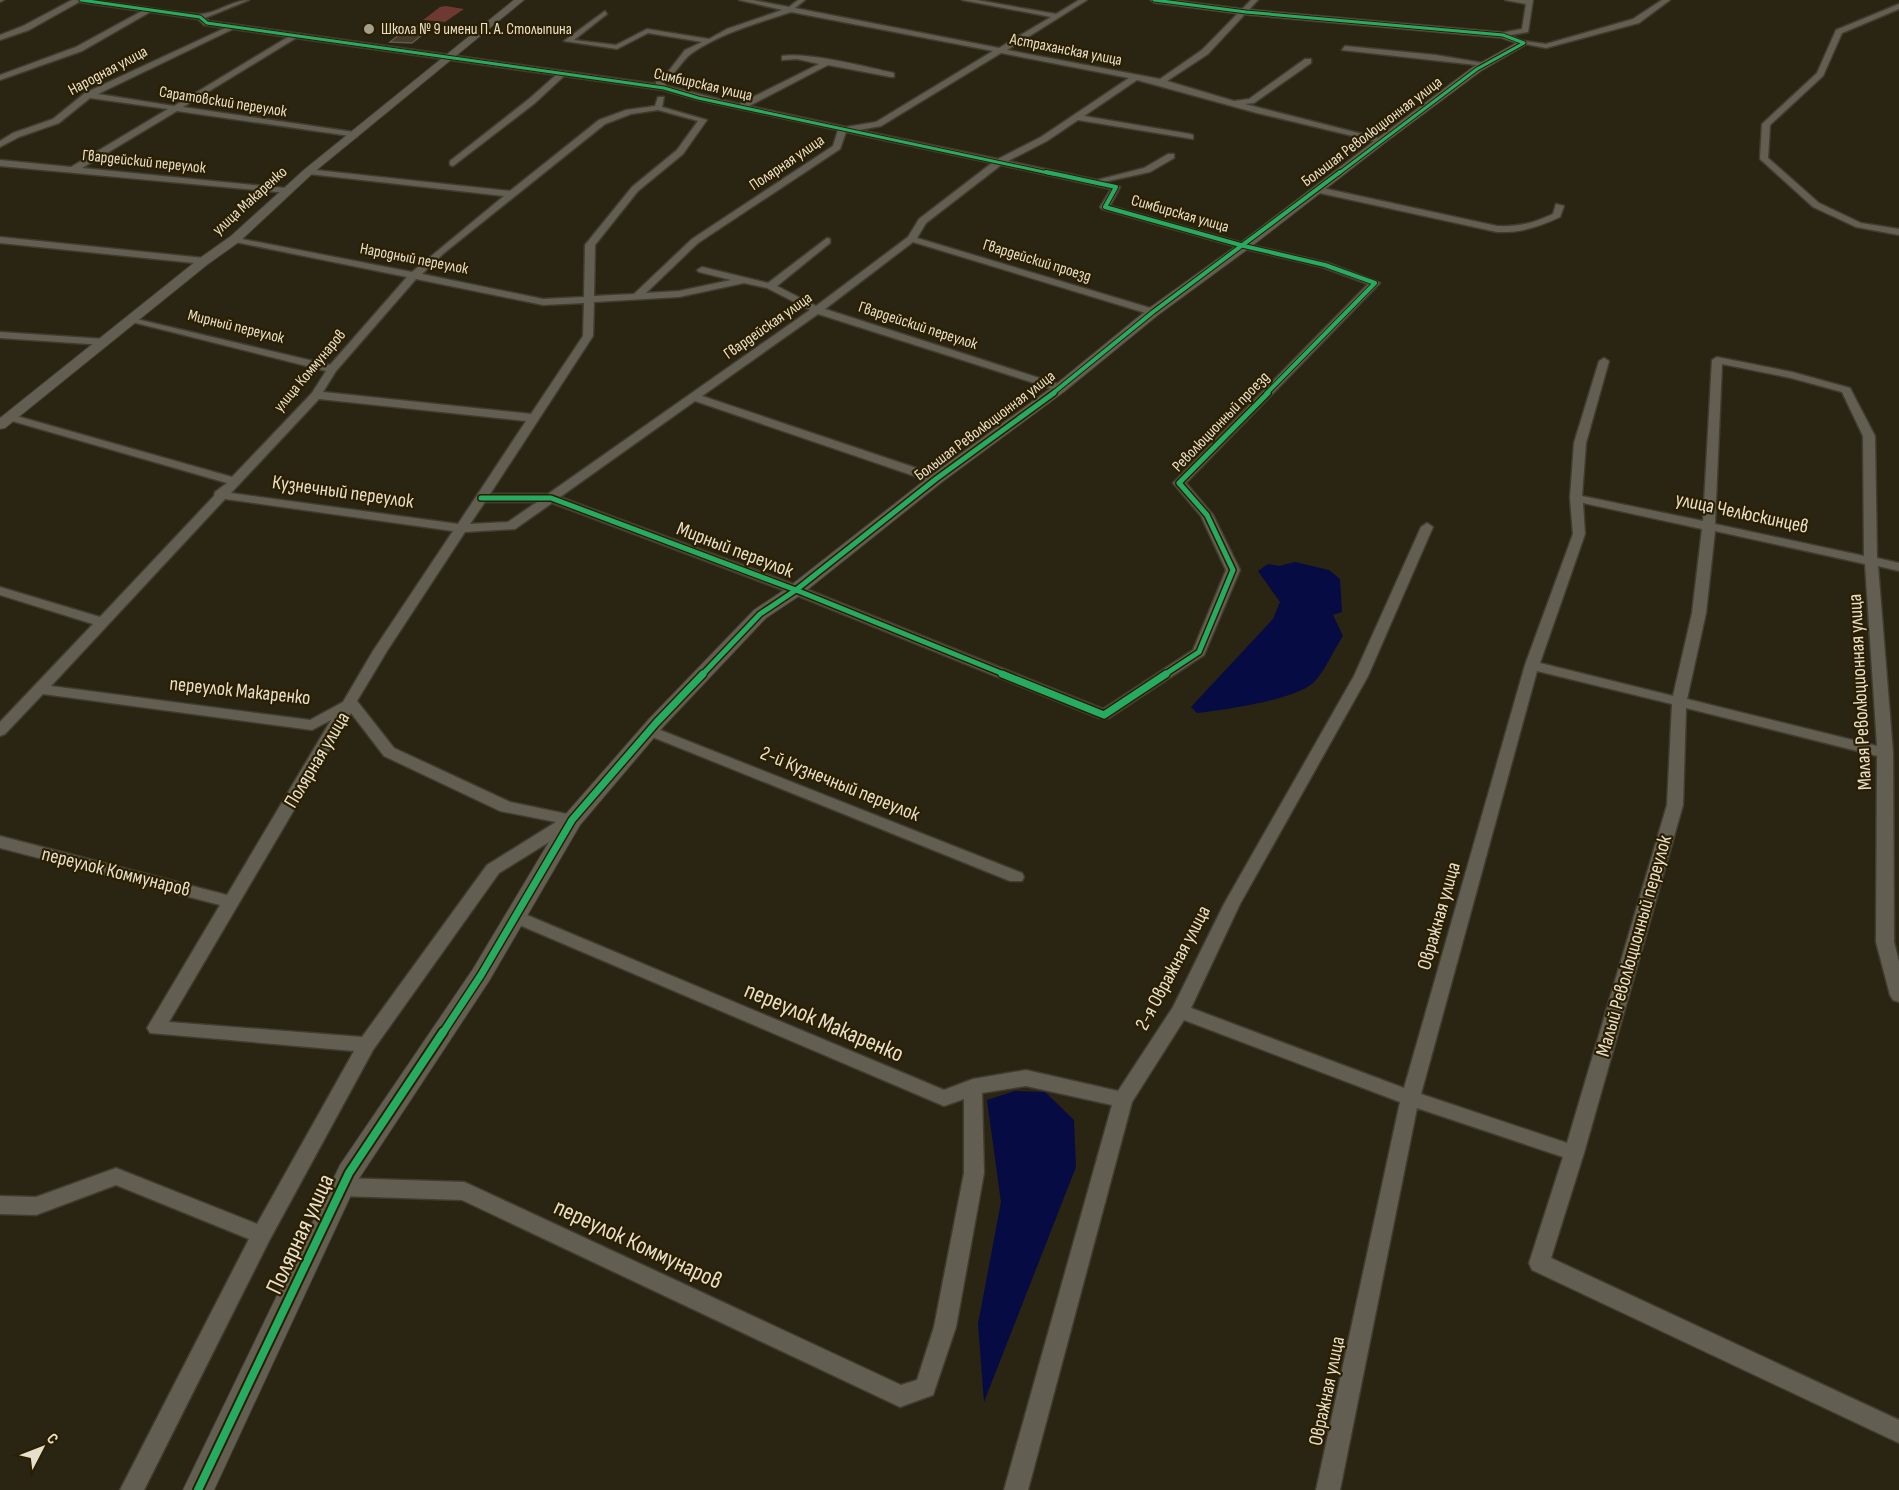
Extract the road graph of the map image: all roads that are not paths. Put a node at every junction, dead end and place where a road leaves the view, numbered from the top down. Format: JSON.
{"nodes":[{"id":1,"x":79,"y":0,"type":"edge"},
{"id":2,"x":246,"y":0,"type":"edge"},
{"id":3,"x":520,"y":0,"type":"edge"},
{"id":4,"x":742,"y":0,"type":"edge"},
{"id":5,"x":802,"y":0,"type":"edge"},
{"id":6,"x":965,"y":0,"type":"edge"},
{"id":7,"x":1084,"y":0,"type":"edge"},
{"id":8,"x":1154,"y":0,"type":"edge"},
{"id":9,"x":1255,"y":0,"type":"edge"},
{"id":10,"x":1508,"y":0,"type":"edge"},
{"id":11,"x":1667,"y":0,"type":"edge"},
{"id":12,"x":1530,"y":1,"type":"edge"},
{"id":13,"x":1899,"y":6,"type":"edge"},
{"id":14,"x":150,"y":9,"type":"junction"},
{"id":15,"x":789,"y":10,"type":"junction"},
{"id":16,"x":1246,"y":12,"type":"junction"},
{"id":17,"x":605,"y":13,"type":"dead end"},
{"id":18,"x":1057,"y":16,"type":"junction"},
{"id":19,"x":200,"y":17,"type":"junction"},
{"id":20,"x":232,"y":26,"type":"junction"},
{"id":21,"x":1503,"y":35,"type":"junction"},
{"id":22,"x":295,"y":36,"type":"junction"},
{"id":23,"x":0,"y":38,"type":"edge"},
{"id":24,"x":709,"y":41,"type":"junction"},
{"id":25,"x":1524,"y":43,"type":"junction"},
{"id":26,"x":1345,"y":48,"type":"dead end"},
{"id":27,"x":997,"y":51,"type":"junction"},
{"id":28,"x":454,"y":56,"type":"junction"},
{"id":29,"x":785,"y":58,"type":"dead end"},
{"id":30,"x":1308,"y":61,"type":"dead end"},
{"id":31,"x":828,"y":63,"type":"junction"},
{"id":32,"x":1485,"y":64,"type":"junction"},
{"id":33,"x":562,"y":73,"type":"junction"},
{"id":34,"x":891,"y":75,"type":"dead end"},
{"id":35,"x":1136,"y":76,"type":"junction"},
{"id":36,"x":0,"y":78,"type":"edge"},
{"id":37,"x":1161,"y":82,"type":"junction"},
{"id":38,"x":664,"y":88,"type":"junction"},
{"id":39,"x":88,"y":95,"type":"junction"},
{"id":40,"x":1234,"y":103,"type":"junction"},
{"id":41,"x":658,"y":108,"type":"junction"},
{"id":42,"x":740,"y":108,"type":"junction"},
{"id":43,"x":173,"y":110,"type":"junction"},
{"id":44,"x":1077,"y":117,"type":"junction"},
{"id":45,"x":842,"y":130,"type":"junction"},
{"id":46,"x":354,"y":135,"type":"junction"},
{"id":47,"x":1190,"y":138,"type":"dead end"},
{"id":48,"x":1382,"y":140,"type":"junction"},
{"id":49,"x":0,"y":144,"type":"edge"},
{"id":50,"x":1171,"y":156,"type":"dead end"},
{"id":51,"x":453,"y":162,"type":"dead end"},
{"id":52,"x":0,"y":163,"type":"edge"},
{"id":53,"x":998,"y":164,"type":"junction"},
{"id":54,"x":73,"y":170,"type":"junction"},
{"id":55,"x":309,"y":171,"type":"junction"},
{"id":56,"x":1092,"y":182,"type":"junction"},
{"id":57,"x":1318,"y":190,"type":"junction"},
{"id":58,"x":285,"y":191,"type":"junction"},
{"id":59,"x":510,"y":194,"type":"junction"},
{"id":60,"x":1559,"y":206,"type":"dead end"},
{"id":61,"x":614,"y":216,"type":"joint"},
{"id":62,"x":1899,"y":232,"type":"edge"},
{"id":63,"x":235,"y":239,"type":"junction"},
{"id":64,"x":912,"y":239,"type":"junction"},
{"id":65,"x":0,"y":240,"type":"edge"},
{"id":66,"x":827,"y":241,"type":"dead end"},
{"id":67,"x":1244,"y":246,"type":"junction"},
{"id":68,"x":204,"y":261,"type":"junction"},
{"id":69,"x":702,"y":270,"type":"dead end"},
{"id":70,"x":413,"y":276,"type":"junction"},
{"id":71,"x":744,"y":280,"type":"junction"},
{"id":72,"x":770,"y":286,"type":"junction"},
{"id":73,"x":636,"y":297,"type":"junction"},
{"id":74,"x":589,"y":300,"type":"junction"},
{"id":75,"x":817,"y":310,"type":"junction"},
{"id":76,"x":1153,"y":312,"type":"junction"},
{"id":77,"x":132,"y":319,"type":"junction"},
{"id":78,"x":0,"y":335,"type":"edge"},
{"id":79,"x":104,"y":342,"type":"junction"},
{"id":80,"x":1604,"y":361,"type":"dead end"},
{"id":81,"x":332,"y":369,"type":"junction"},
{"id":82,"x":1059,"y":388,"type":"junction"},
{"id":83,"x":1846,"y":390,"type":"joint"},
{"id":84,"x":316,"y":395,"type":"junction"},
{"id":85,"x":694,"y":397,"type":"junction"},
{"id":86,"x":534,"y":418,"type":"junction"},
{"id":87,"x":5,"y":421,"type":"edge"},
{"id":88,"x":936,"y":479,"type":"junction"},
{"id":89,"x":234,"y":481,"type":"junction"},
{"id":90,"x":219,"y":495,"type":"junction"},
{"id":91,"x":481,"y":498,"type":"junction"},
{"id":92,"x":551,"y":498,"type":"junction"},
{"id":93,"x":1576,"y":498,"type":"junction"},
{"id":94,"x":1709,"y":525,"type":"junction"},
{"id":95,"x":1427,"y":527,"type":"dead end"},
{"id":96,"x":461,"y":528,"type":"junction"},
{"id":97,"x":1871,"y":561,"type":"junction"},
{"id":98,"x":1899,"y":567,"type":"edge"},
{"id":99,"x":0,"y":591,"type":"edge"},
{"id":100,"x":796,"y":591,"type":"junction"},
{"id":101,"x":102,"y":621,"type":"junction"},
{"id":102,"x":1532,"y":665,"type":"junction"},
{"id":103,"x":41,"y":689,"type":"junction"},
{"id":104,"x":1679,"y":701,"type":"junction"},
{"id":105,"x":351,"y":703,"type":"junction"},
{"id":106,"x":1104,"y":715,"type":"joint"},
{"id":107,"x":0,"y":731,"type":"edge"},
{"id":108,"x":650,"y":731,"type":"junction"},
{"id":109,"x":1886,"y":753,"type":"junction"},
{"id":110,"x":572,"y":820,"type":"junction"},
{"id":111,"x":0,"y":842,"type":"edge"},
{"id":112,"x":1016,"y":877,"type":"dead end"},
{"id":113,"x":231,"y":902,"type":"junction"},
{"id":114,"x":516,"y":917,"type":"junction"},
{"id":115,"x":1899,"y":995,"type":"edge"},
{"id":116,"x":1180,"y":1011,"type":"junction"},
{"id":117,"x":368,"y":1045,"type":"junction"},
{"id":118,"x":972,"y":1087,"type":"junction"},
{"id":119,"x":1410,"y":1098,"type":"junction"},
{"id":120,"x":1123,"y":1100,"type":"junction"},
{"id":121,"x":1574,"y":1153,"type":"junction"},
{"id":122,"x":342,"y":1187,"type":"junction"},
{"id":123,"x":0,"y":1205,"type":"edge"},
{"id":124,"x":262,"y":1234,"type":"junction"},
{"id":125,"x":1899,"y":1432,"type":"edge"},
{"id":126,"x":132,"y":1490,"type":"edge"},
{"id":127,"x":198,"y":1490,"type":"edge"},
{"id":128,"x":1016,"y":1490,"type":"edge"},
{"id":129,"x":1328,"y":1490,"type":"edge"}],
"edges":[{"from":1,"to":14,"type":"street","name":"Симбирская улица"},
{"from":1,"to":23,"type":"street"},
{"from":2,"to":19,"type":"street"},
{"from":3,"to":28,"type":"street","name":"улица Макаренко"},
{"from":4,"to":15,"type":"street","name":"Астраханская улица"},
{"from":5,"to":15,"type":"street"},
{"from":6,"to":18,"type":"street"},
{"from":7,"to":18,"type":"street","name":"Полярная улица"},
{"from":8,"to":16,"type":"street"},
{"from":9,"to":16,"type":"street"},
{"from":10,"to":12,"type":"street"},
{"from":11,"to":25,"type":"street"},
{"from":12,"to":21,"type":"street"},
{"from":13,"to":62,"type":"street"},
{"from":14,"to":19,"type":"street","name":"Симбирская улица"},
{"from":14,"to":36,"type":"street"},
{"from":15,"to":24,"type":"street"},
{"from":15,"to":27,"type":"street","name":"Астраханская улица"},
{"from":16,"to":21,"type":"street"},
{"from":16,"to":37,"type":"street"},
{"from":17,"to":24,"type":"street"},
{"from":18,"to":27,"type":"street","name":"Полярная улица"},
{"from":19,"to":20,"type":"street","name":"Симбирская улица"},
{"from":20,"to":22,"type":"street","name":"Симбирская улица"},
{"from":20,"to":39,"type":"street","name":"Народная улица"},
{"from":21,"to":25,"type":"street"},
{"from":22,"to":28,"type":"street","name":"Симбирская улица"},
{"from":22,"to":43,"type":"street"},
{"from":24,"to":38,"type":"street"},
{"from":25,"to":32,"type":"street","name":"Большая Революционная улица"},
{"from":26,"to":32,"type":"street"},
{"from":27,"to":35,"type":"street","name":"Астраханская улица"},
{"from":27,"to":45,"type":"street","name":"Полярная улица"},
{"from":28,"to":33,"type":"street","name":"Симбирская улица"},
{"from":28,"to":46,"type":"street","name":"улица Макаренко"},
{"from":29,"to":31,"type":"street"},
{"from":30,"to":40,"type":"street"},
{"from":31,"to":34,"type":"street"},
{"from":31,"to":42,"type":"street"},
{"from":32,"to":48,"type":"street","name":"Большая Революционная улица"},
{"from":33,"to":38,"type":"street","name":"Симбирская улица"},
{"from":33,"to":51,"type":"street"},
{"from":35,"to":37,"type":"street","name":"Астраханская улица"},
{"from":35,"to":44,"type":"street","name":"Гвардейская улица"},
{"from":37,"to":40,"type":"street","name":"Астраханская улица"},
{"from":38,"to":41,"type":"street"},
{"from":38,"to":42,"type":"street","name":"Симбирская улица"},
{"from":39,"to":43,"type":"street","name":"Саратовский переулок"},
{"from":39,"to":49,"type":"street","name":"Народная улица"},
{"from":40,"to":48,"type":"street","name":"Астраханская улица"},
{"from":41,"to":59,"type":"street","name":"улица Коммунаров"},
{"from":41,"to":61,"type":"street","name":"улица Коммунаров"},
{"from":42,"to":45,"type":"street","name":"Симбирская улица"},
{"from":43,"to":46,"type":"street","name":"Саратовский переулок"},
{"from":43,"to":54,"type":"street"},
{"from":44,"to":47,"type":"street"},
{"from":44,"to":53,"type":"street","name":"Гвардейская улица"},
{"from":45,"to":53,"type":"street","name":"Симбирская улица"},
{"from":45,"to":73,"type":"street","name":"Полярная улица"},
{"from":46,"to":55,"type":"street","name":"улица Макаренко"},
{"from":48,"to":57,"type":"street","name":"Большая Революционная улица"},
{"from":50,"to":56,"type":"street","name":"Симбирская улица"},
{"from":52,"to":54,"type":"street","name":"Гвардейский переулок"},
{"from":53,"to":56,"type":"street","name":"Симбирская улица"},
{"from":53,"to":64,"type":"street","name":"Гвардейская улица"},
{"from":54,"to":58,"type":"street","name":"Гвардейский переулок"},
{"from":55,"to":58,"type":"street","name":"улица Макаренко"},
{"from":55,"to":59,"type":"street"},
{"from":56,"to":67,"type":"street","name":"Симбирская улица"},
{"from":57,"to":60,"type":"street","name":"Большая Революционная улица"},
{"from":57,"to":67,"type":"street","name":"Большая Революционная улица"},
{"from":58,"to":63,"type":"street","name":"улица Макаренко"},
{"from":59,"to":70,"type":"street","name":"улица Коммунаров"},
{"from":61,"to":74,"type":"street","name":"Полярная улица"},
{"from":63,"to":68,"type":"street","name":"улица Макаренко"},
{"from":63,"to":70,"type":"street","name":"Народный переулок"},
{"from":64,"to":75,"type":"street","name":"Гвардейская улица"},
{"from":64,"to":76,"type":"street","name":"Гвардейский проезд"},
{"from":65,"to":68,"type":"street"},
{"from":66,"to":72,"type":"street"},
{"from":67,"to":76,"type":"street","name":"Большая Революционная улица"},
{"from":67,"to":106,"type":"street","name":"Революционный проезд"},
{"from":68,"to":77,"type":"street","name":"улица Макаренко"},
{"from":69,"to":71,"type":"street","name":"Гвардейский переулок"},
{"from":70,"to":74,"type":"street","name":"Народный переулок"},
{"from":70,"to":81,"type":"street","name":"улица Коммунаров"},
{"from":71,"to":72,"type":"street","name":"Гвардейский переулок"},
{"from":71,"to":73,"type":"street","name":"Народный переулок"},
{"from":72,"to":75,"type":"street","name":"Гвардейский переулок"},
{"from":73,"to":74,"type":"street","name":"Народный переулок"},
{"from":74,"to":86,"type":"street","name":"Полярная улица"},
{"from":75,"to":82,"type":"street","name":"Гвардейский переулок"},
{"from":75,"to":85,"type":"street","name":"Гвардейская улица"},
{"from":76,"to":82,"type":"street","name":"Большая Революционная улица"},
{"from":77,"to":79,"type":"street","name":"улица Макаренко"},
{"from":77,"to":81,"type":"street","name":"Мирный переулок"},
{"from":78,"to":79,"type":"street"},
{"from":79,"to":87,"type":"street","name":"улица Макаренко"},
{"from":80,"to":93,"type":"street","name":"Овражная улица"},
{"from":81,"to":84,"type":"street","name":"улица Коммунаров"},
{"from":82,"to":88,"type":"street","name":"Большая Революционная улица"},
{"from":83,"to":94,"type":"street","name":"Малый Революционный переулок"},
{"from":83,"to":97,"type":"street","name":"Малая Революционная улица"},
{"from":84,"to":86,"type":"street"},
{"from":84,"to":89,"type":"street","name":"улица Коммунаров"},
{"from":85,"to":88,"type":"street"},
{"from":85,"to":92,"type":"street","name":"Гвардейская улица"},
{"from":86,"to":91,"type":"street","name":"Полярная улица"},
{"from":87,"to":89,"type":"street"},
{"from":88,"to":100,"type":"street","name":"Большая Революционная улица"},
{"from":89,"to":90,"type":"street","name":"улица Коммунаров"},
{"from":90,"to":96,"type":"street","name":"Кузнечный переулок"},
{"from":90,"to":101,"type":"street","name":"улица Коммунаров"},
{"from":91,"to":92,"type":"street","name":"Мирный переулок"},
{"from":91,"to":96,"type":"street","name":"Полярная улица"},
{"from":92,"to":96,"type":"street","name":"Гвардейская улица"},
{"from":92,"to":100,"type":"street","name":"Мирный переулок"},
{"from":93,"to":94,"type":"street","name":"улица Челюскинцев"},
{"from":93,"to":102,"type":"street","name":"Овражная улица"},
{"from":94,"to":97,"type":"street","name":"улица Челюскинцев"},
{"from":94,"to":104,"type":"street","name":"Малый Революционный переулок"},
{"from":95,"to":116,"type":"street","name":"2-я Овражная улица"},
{"from":96,"to":105,"type":"street","name":"Полярная улица"},
{"from":97,"to":98,"type":"street","name":"улица Челюскинцев"},
{"from":97,"to":109,"type":"street","name":"Малая Революционная улица"},
{"from":99,"to":101,"type":"street"},
{"from":100,"to":106,"type":"street","name":"Мирный переулок"},
{"from":100,"to":108,"type":"street","name":"Большая Революционная улица"},
{"from":101,"to":103,"type":"street","name":"улица Коммунаров"},
{"from":102,"to":104,"type":"street"},
{"from":102,"to":119,"type":"street","name":"Овражная улица"},
{"from":103,"to":105,"type":"street","name":"переулок Макаренко"},
{"from":103,"to":107,"type":"street","name":"улица Коммунаров"},
{"from":104,"to":109,"type":"street"},
{"from":104,"to":121,"type":"street","name":"Малый Революционный переулок"},
{"from":105,"to":110,"type":"street"},
{"from":105,"to":113,"type":"street","name":"Полярная улица"},
{"from":108,"to":110,"type":"street","name":"Большая Революционная улица"},
{"from":108,"to":112,"type":"street","name":"2-й Кузнечный переулок"},
{"from":109,"to":115,"type":"street","name":"Малая Революционная улица"},
{"from":110,"to":114,"type":"street","name":"Большая Революционная улица"},
{"from":110,"to":117,"type":"street","name":"Большая Революционная улица"},
{"from":111,"to":113,"type":"street","name":"переулок Коммунаров"},
{"from":113,"to":117,"type":"street","name":"Полярная улица"},
{"from":114,"to":118,"type":"street","name":"переулок Макаренко"},
{"from":114,"to":122,"type":"street","name":"Полярная улица"},
{"from":116,"to":119,"type":"street"},
{"from":116,"to":120,"type":"street","name":"2-я Овражная улица"},
{"from":117,"to":124,"type":"street","name":"Полярная улица"},
{"from":118,"to":120,"type":"street","name":"переулок Макаренко"},
{"from":118,"to":122,"type":"street","name":"переулок Коммунаров"},
{"from":119,"to":121,"type":"street"},
{"from":119,"to":129,"type":"street","name":"Овражная улица"},
{"from":120,"to":128,"type":"street","name":"2-я Овражная улица"},
{"from":121,"to":125,"type":"street","name":"Малый Революционный переулок"},
{"from":122,"to":127,"type":"street","name":"Полярная улица"},
{"from":123,"to":124,"type":"street"},
{"from":124,"to":126,"type":"street","name":"Полярная улица"}]}
